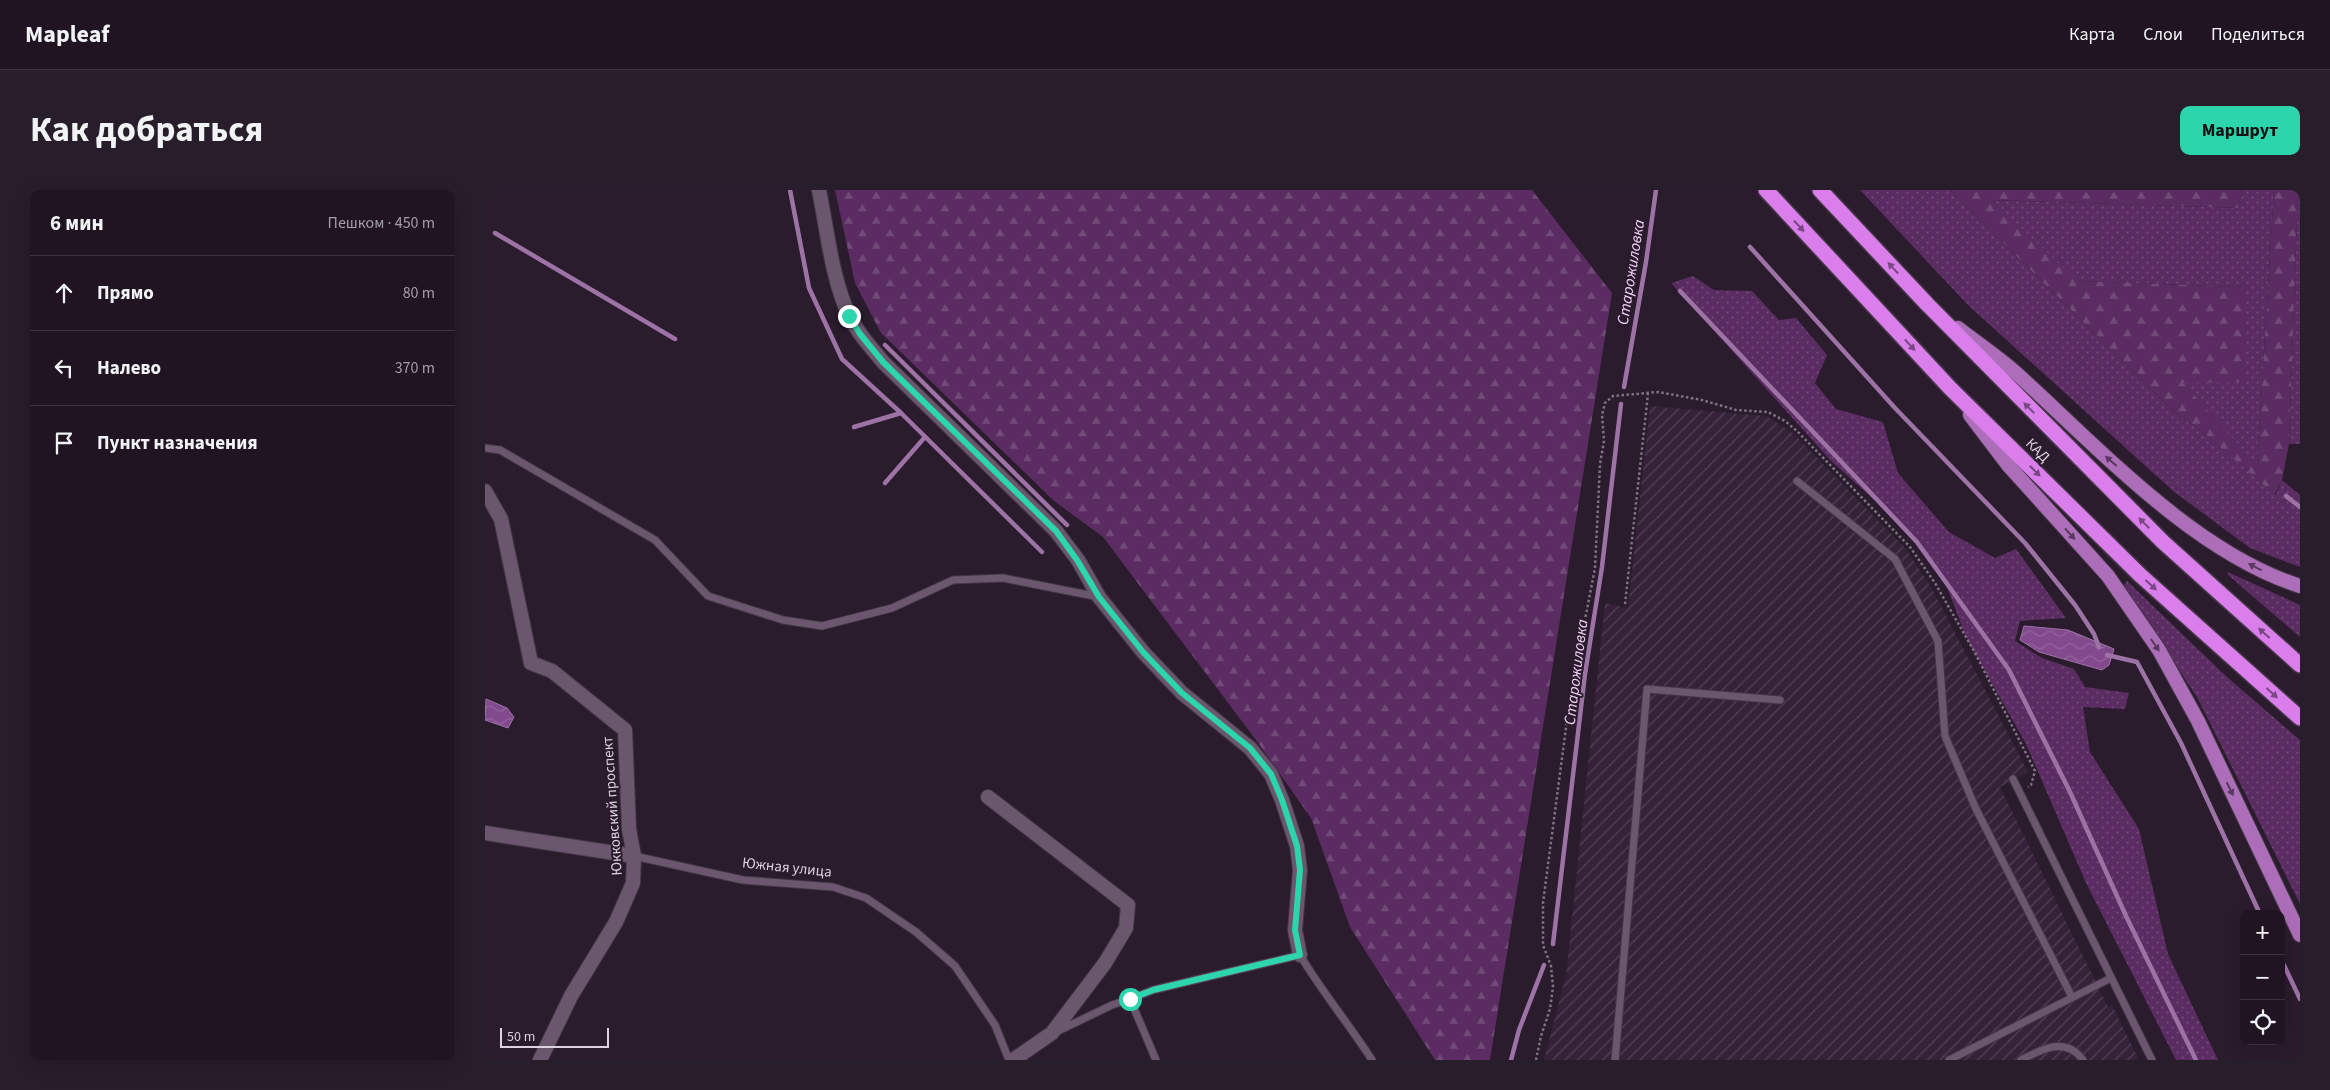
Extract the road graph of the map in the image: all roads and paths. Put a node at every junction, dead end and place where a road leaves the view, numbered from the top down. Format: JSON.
{"nodes":[{"id":1,"x":819,"y":190,"type":"edge"},
{"id":2,"x":1766,"y":190,"type":"edge"},
{"id":3,"x":1820,"y":190,"type":"edge"},
{"id":4,"x":1927,"y":304,"type":"junction"},
{"id":5,"x":1950,"y":388,"type":"junction"},
{"id":6,"x":1648,"y":394,"type":"junction"},
{"id":7,"x":1768,"y":412,"type":"dead end"},
{"id":8,"x":485,"y":448,"type":"edge"},
{"id":9,"x":1797,"y":481,"type":"dead end"},
{"id":10,"x":485,"y":491,"type":"edge"},
{"id":11,"x":2300,"y":586,"type":"edge"},
{"id":12,"x":1099,"y":597,"type":"junction"},
{"id":13,"x":1625,"y":604,"type":"dead end"},
{"id":14,"x":2300,"y":665,"type":"edge"},
{"id":15,"x":1780,"y":700,"type":"dead end"},
{"id":16,"x":2300,"y":718,"type":"edge"},
{"id":17,"x":2013,"y":779,"type":"dead end"},
{"id":18,"x":988,"y":797,"type":"dead end"},
{"id":19,"x":485,"y":833,"type":"edge"},
{"id":20,"x":634,"y":856,"type":"junction"},
{"id":21,"x":2300,"y":935,"type":"edge"},
{"id":22,"x":1300,"y":955,"type":"junction"},
{"id":23,"x":2111,"y":978,"type":"junction"},
{"id":24,"x":2072,"y":998,"type":"junction"},
{"id":25,"x":1130,"y":999,"type":"junction"},
{"id":26,"x":1053,"y":1033,"type":"junction"},
{"id":27,"x":540,"y":1060,"type":"edge"},
{"id":28,"x":1011,"y":1060,"type":"edge"},
{"id":29,"x":1156,"y":1060,"type":"edge"},
{"id":30,"x":1372,"y":1060,"type":"edge"},
{"id":31,"x":1536,"y":1060,"type":"edge"},
{"id":32,"x":1615,"y":1060,"type":"edge"},
{"id":33,"x":1949,"y":1060,"type":"edge"},
{"id":34,"x":2022,"y":1060,"type":"edge"},
{"id":35,"x":2083,"y":1060,"type":"edge"},
{"id":36,"x":2152,"y":1060,"type":"edge"}],
"edges":[{"from":1,"to":12,"type":"street"},
{"from":2,"to":5,"type":"highway","name":"КАД","one_way":true},
{"from":4,"to":3,"type":"highway","name":"КАД","one_way":true},
{"from":11,"to":4,"type":"main road","one_way":true},
{"from":14,"to":4,"type":"highway","name":"КАД","one_way":true},
{"from":5,"to":16,"type":"highway","name":"КАД","one_way":true},
{"from":5,"to":21,"type":"main road","one_way":true},
{"from":6,"to":7,"type":"path"},
{"from":6,"to":13,"type":"path"},
{"from":6,"to":31,"type":"path"},
{"from":8,"to":12,"type":"lane"},
{"from":9,"to":24,"type":"lane"},
{"from":10,"to":20,"type":"street","name":"Юкковский проспект"},
{"from":12,"to":22,"type":"street"},
{"from":15,"to":32,"type":"lane"},
{"from":17,"to":23,"type":"lane"},
{"from":18,"to":26,"type":"street"},
{"from":19,"to":20,"type":"street","name":"Южная улица"},
{"from":20,"to":27,"type":"street","name":"Юкковский проспект"},
{"from":20,"to":28,"type":"lane","name":"Южная улица"},
{"from":22,"to":25,"type":"lane"},
{"from":22,"to":30,"type":"lane"},
{"from":23,"to":24,"type":"lane"},
{"from":23,"to":36,"type":"lane"},
{"from":24,"to":33,"type":"lane"},
{"from":25,"to":26,"type":"lane"},
{"from":25,"to":29,"type":"lane"},
{"from":26,"to":28,"type":"street"},
{"from":34,"to":35,"type":"lane"}]}
